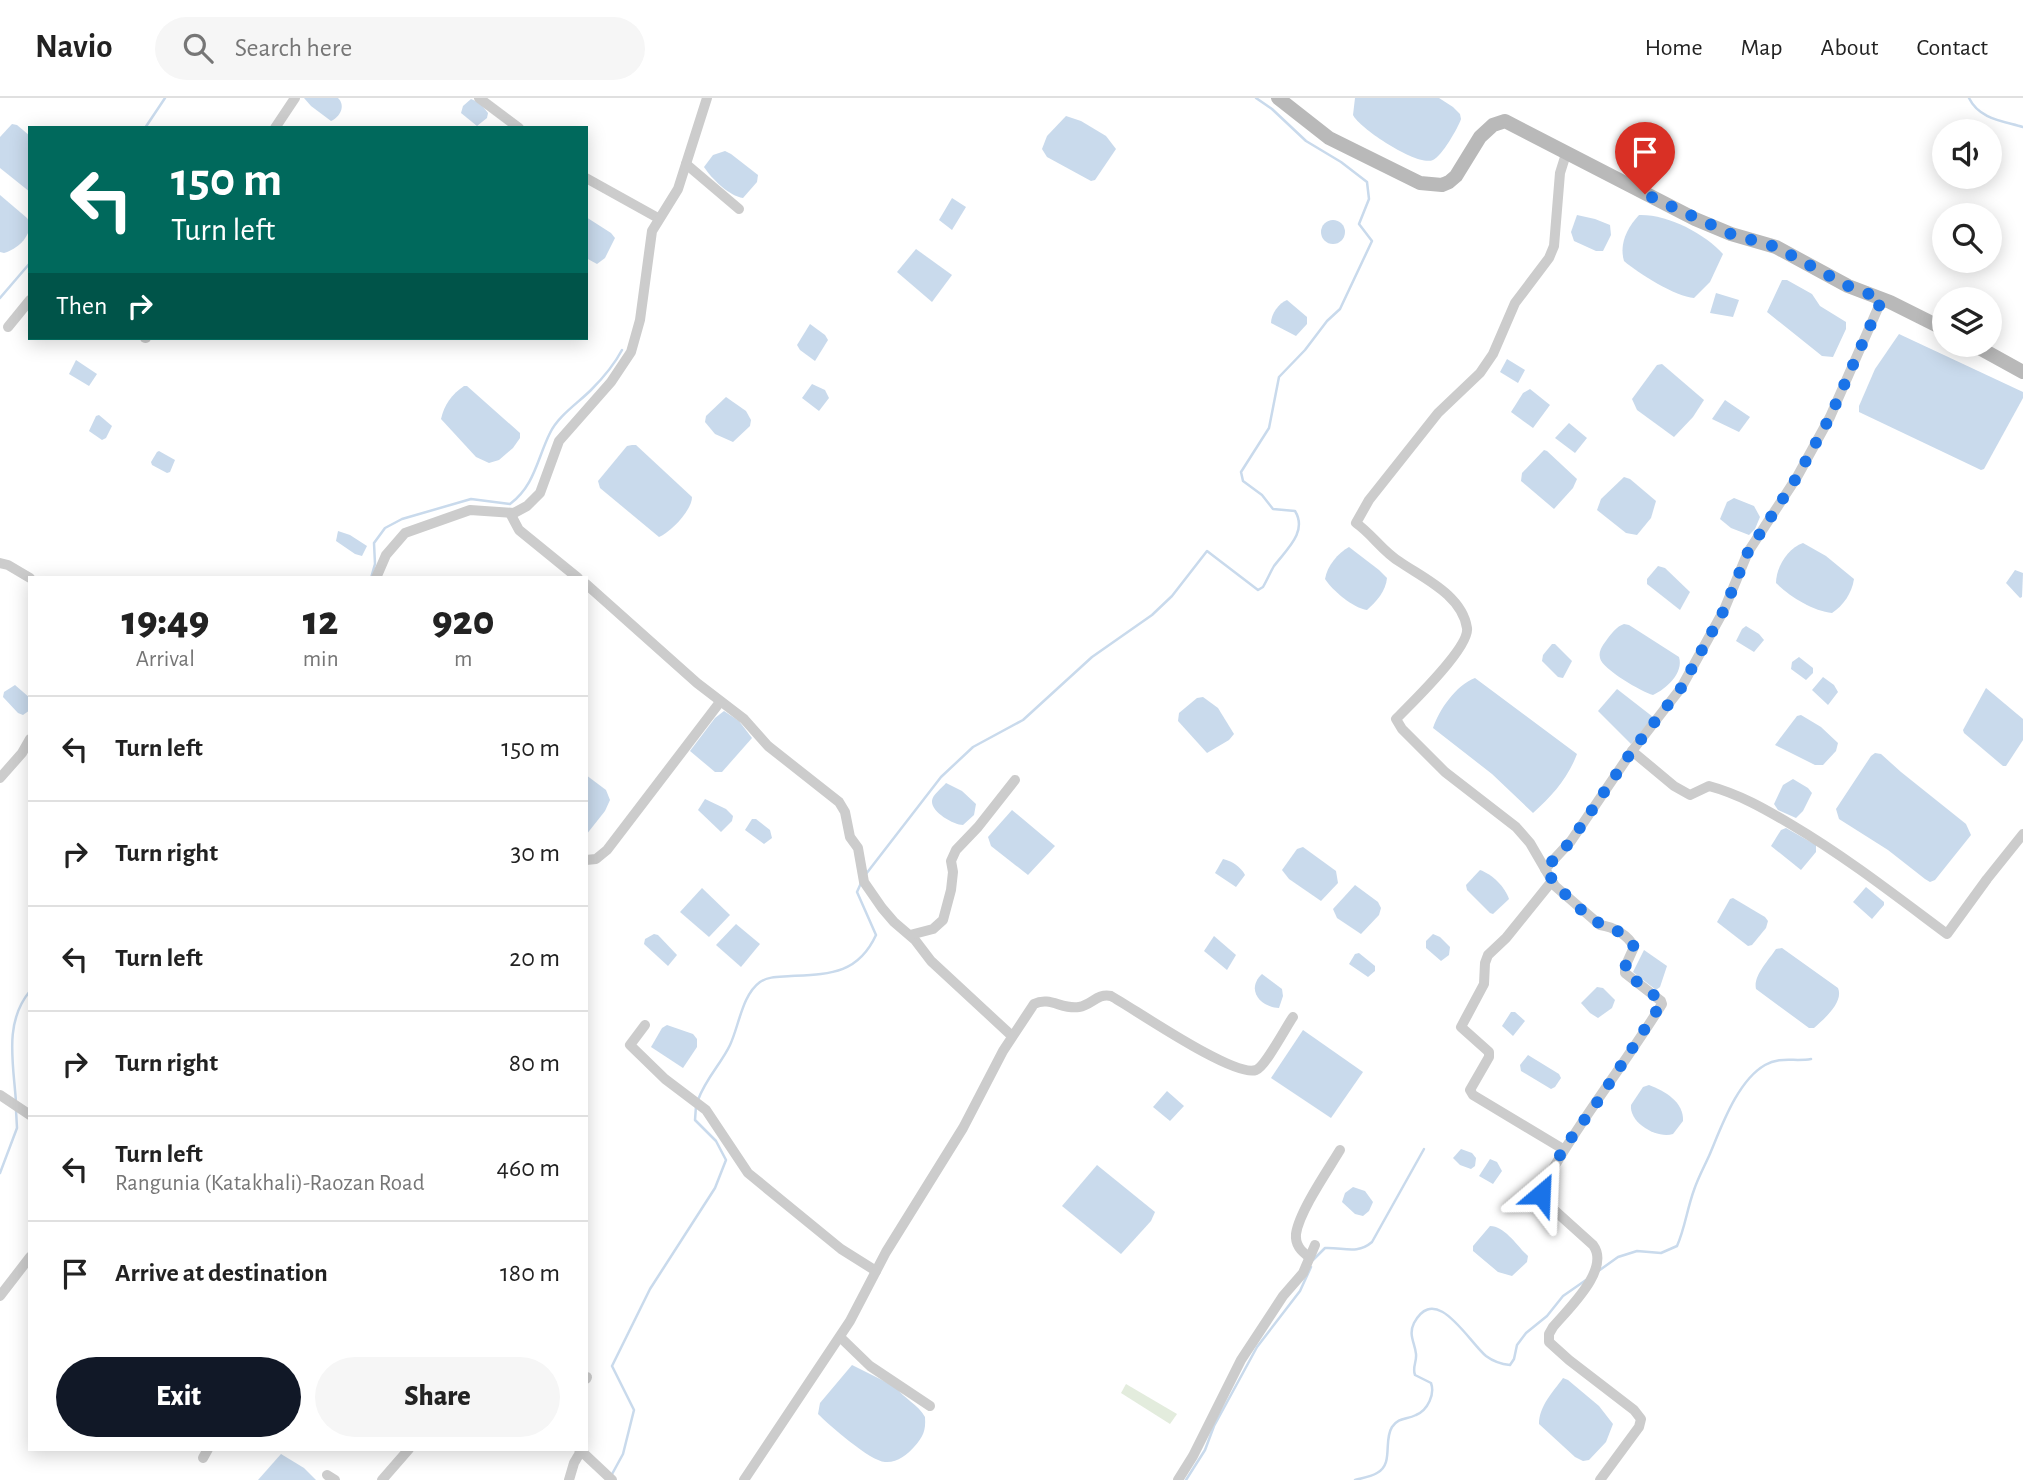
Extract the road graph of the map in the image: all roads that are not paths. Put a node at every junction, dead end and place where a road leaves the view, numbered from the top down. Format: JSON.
{"nodes":[{"id":1,"x":295,"y":98,"type":"edge"},
{"id":2,"x":479,"y":98,"type":"edge"},
{"id":3,"x":707,"y":98,"type":"edge"},
{"id":4,"x":1278,"y":98,"type":"edge"},
{"id":5,"x":276,"y":126,"type":"edge"},
{"id":6,"x":516,"y":126,"type":"edge"},
{"id":7,"x":1566,"y":154,"type":"junction"},
{"id":8,"x":686,"y":164,"type":"junction"},
{"id":9,"x":588,"y":179,"type":"edge"},
{"id":10,"x":739,"y":209,"type":"dead end"},
{"id":11,"x":658,"y":218,"type":"junction"},
{"id":12,"x":1882,"y":299,"type":"junction"},
{"id":13,"x":28,"y":302,"type":"edge"},
{"id":14,"x":1932,"y":323,"type":"edge"},
{"id":15,"x":8,"y":327,"type":"dead end"},
{"id":16,"x":1996,"y":357,"type":"edge"},
{"id":17,"x":2023,"y":372,"type":"edge"},
{"id":18,"x":510,"y":513,"type":"junction"},
{"id":19,"x":0,"y":563,"type":"edge"},
{"id":20,"x":377,"y":576,"type":"edge"},
{"id":21,"x":576,"y":576,"type":"edge"},
{"id":22,"x":28,"y":577,"type":"edge"},
{"id":23,"x":588,"y":586,"type":"edge"},
{"id":24,"x":720,"y":702,"type":"junction"},
{"id":25,"x":28,"y":742,"type":"edge"},
{"id":26,"x":1632,"y":751,"type":"junction"},
{"id":27,"x":0,"y":778,"type":"edge"},
{"id":28,"x":1015,"y":780,"type":"dead end"},
{"id":29,"x":2023,"y":834,"type":"edge"},
{"id":30,"x":588,"y":860,"type":"edge"},
{"id":31,"x":1545,"y":869,"type":"junction"},
{"id":32,"x":1552,"y":881,"type":"junction"},
{"id":33,"x":910,"y":935,"type":"junction"},
{"id":34,"x":1293,"y":1017,"type":"dead end"},
{"id":35,"x":645,"y":1025,"type":"dead end"},
{"id":36,"x":1013,"y":1035,"type":"junction"},
{"id":37,"x":0,"y":1095,"type":"edge"},
{"id":38,"x":28,"y":1114,"type":"edge"},
{"id":39,"x":1563,"y":1149,"type":"junction"},
{"id":40,"x":1340,"y":1150,"type":"dead end"},
{"id":41,"x":1315,"y":1245,"type":"dead end"},
{"id":42,"x":1309,"y":1257,"type":"junction"},
{"id":43,"x":28,"y":1260,"type":"edge"},
{"id":44,"x":876,"y":1271,"type":"junction"},
{"id":45,"x":0,"y":1296,"type":"edge"},
{"id":46,"x":840,"y":1336,"type":"junction"},
{"id":47,"x":930,"y":1406,"type":"dead end"},
{"id":48,"x":407,"y":1451,"type":"edge"},
{"id":49,"x":580,"y":1451,"type":"edge"},
{"id":50,"x":581,"y":1451,"type":"edge"},
{"id":51,"x":382,"y":1480,"type":"edge"},
{"id":52,"x":569,"y":1480,"type":"edge"},
{"id":53,"x":612,"y":1480,"type":"edge"},
{"id":54,"x":744,"y":1480,"type":"edge"},
{"id":55,"x":1178,"y":1480,"type":"edge"},
{"id":56,"x":1600,"y":1480,"type":"edge"}],
"edges":[{"from":1,"to":5,"type":"street"},
{"from":2,"to":6,"type":"street"},
{"from":3,"to":8,"type":"street"},
{"from":4,"to":7,"type":"main road"},
{"from":7,"to":12,"type":"main road"},
{"from":7,"to":31,"type":"street"},
{"from":8,"to":10,"type":"street"},
{"from":8,"to":11,"type":"street"},
{"from":9,"to":11,"type":"street"},
{"from":11,"to":18,"type":"street"},
{"from":12,"to":14,"type":"main road"},
{"from":12,"to":26,"type":"street"},
{"from":13,"to":15,"type":"street"},
{"from":16,"to":17,"type":"main road"},
{"from":18,"to":20,"type":"street"},
{"from":18,"to":21,"type":"street"},
{"from":19,"to":22,"type":"street"},
{"from":23,"to":24,"type":"street"},
{"from":24,"to":30,"type":"street"},
{"from":24,"to":33,"type":"street"},
{"from":25,"to":27,"type":"street"},
{"from":26,"to":29,"type":"street"},
{"from":26,"to":31,"type":"street"},
{"from":28,"to":33,"type":"street"},
{"from":31,"to":32,"type":"street"},
{"from":32,"to":39,"type":"street"},
{"from":32,"to":39,"type":"street"},
{"from":33,"to":36,"type":"street"},
{"from":34,"to":36,"type":"street"},
{"from":35,"to":44,"type":"street"},
{"from":36,"to":44,"type":"street"},
{"from":37,"to":38,"type":"street"},
{"from":39,"to":56,"type":"street"},
{"from":40,"to":42,"type":"street"},
{"from":41,"to":42,"type":"street"},
{"from":42,"to":55,"type":"street"},
{"from":43,"to":45,"type":"street"},
{"from":44,"to":46,"type":"street"},
{"from":46,"to":47,"type":"street"},
{"from":46,"to":54,"type":"street"},
{"from":48,"to":51,"type":"street"},
{"from":49,"to":52,"type":"street"},
{"from":50,"to":53,"type":"street"}]}
